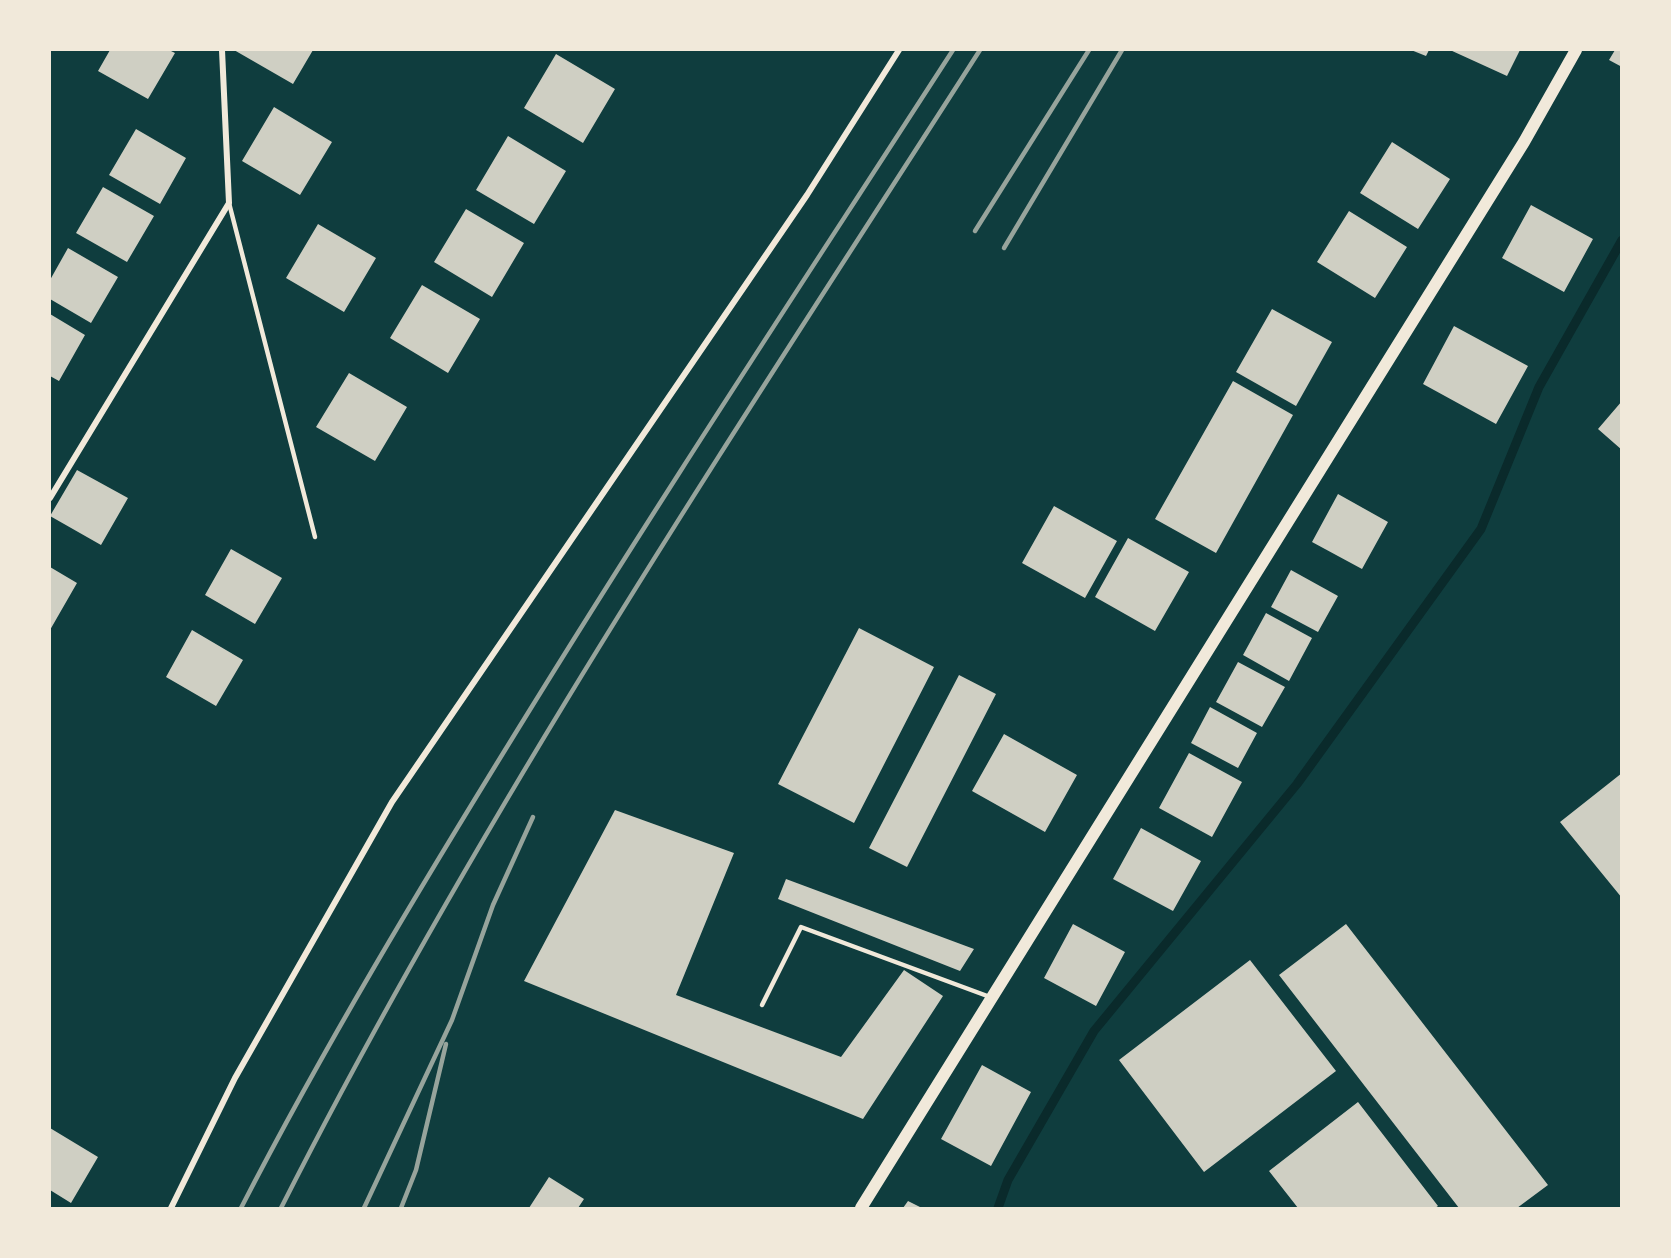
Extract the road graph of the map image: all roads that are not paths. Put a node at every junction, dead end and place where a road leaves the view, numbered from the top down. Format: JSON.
{"nodes":[{"id":1,"x":222,"y":50,"type":"edge"},
{"id":2,"x":899,"y":50,"type":"edge"},
{"id":3,"x":1576,"y":50,"type":"edge"},
{"id":4,"x":229,"y":203,"type":"junction"},
{"id":5,"x":50,"y":498,"type":"edge"},
{"id":6,"x":315,"y":537,"type":"dead end"},
{"id":7,"x":992,"y":998,"type":"junction"},
{"id":8,"x":762,"y":1005,"type":"dead end"},
{"id":9,"x":171,"y":1209,"type":"edge"},
{"id":10,"x":861,"y":1209,"type":"edge"}],
"edges":[{"from":1,"to":4,"type":"street"},
{"from":2,"to":9,"type":"street"},
{"from":3,"to":7,"type":"main road"},
{"from":4,"to":5,"type":"street"},
{"from":4,"to":6,"type":"lane"},
{"from":7,"to":8,"type":"lane"},
{"from":7,"to":10,"type":"main road"}]}
